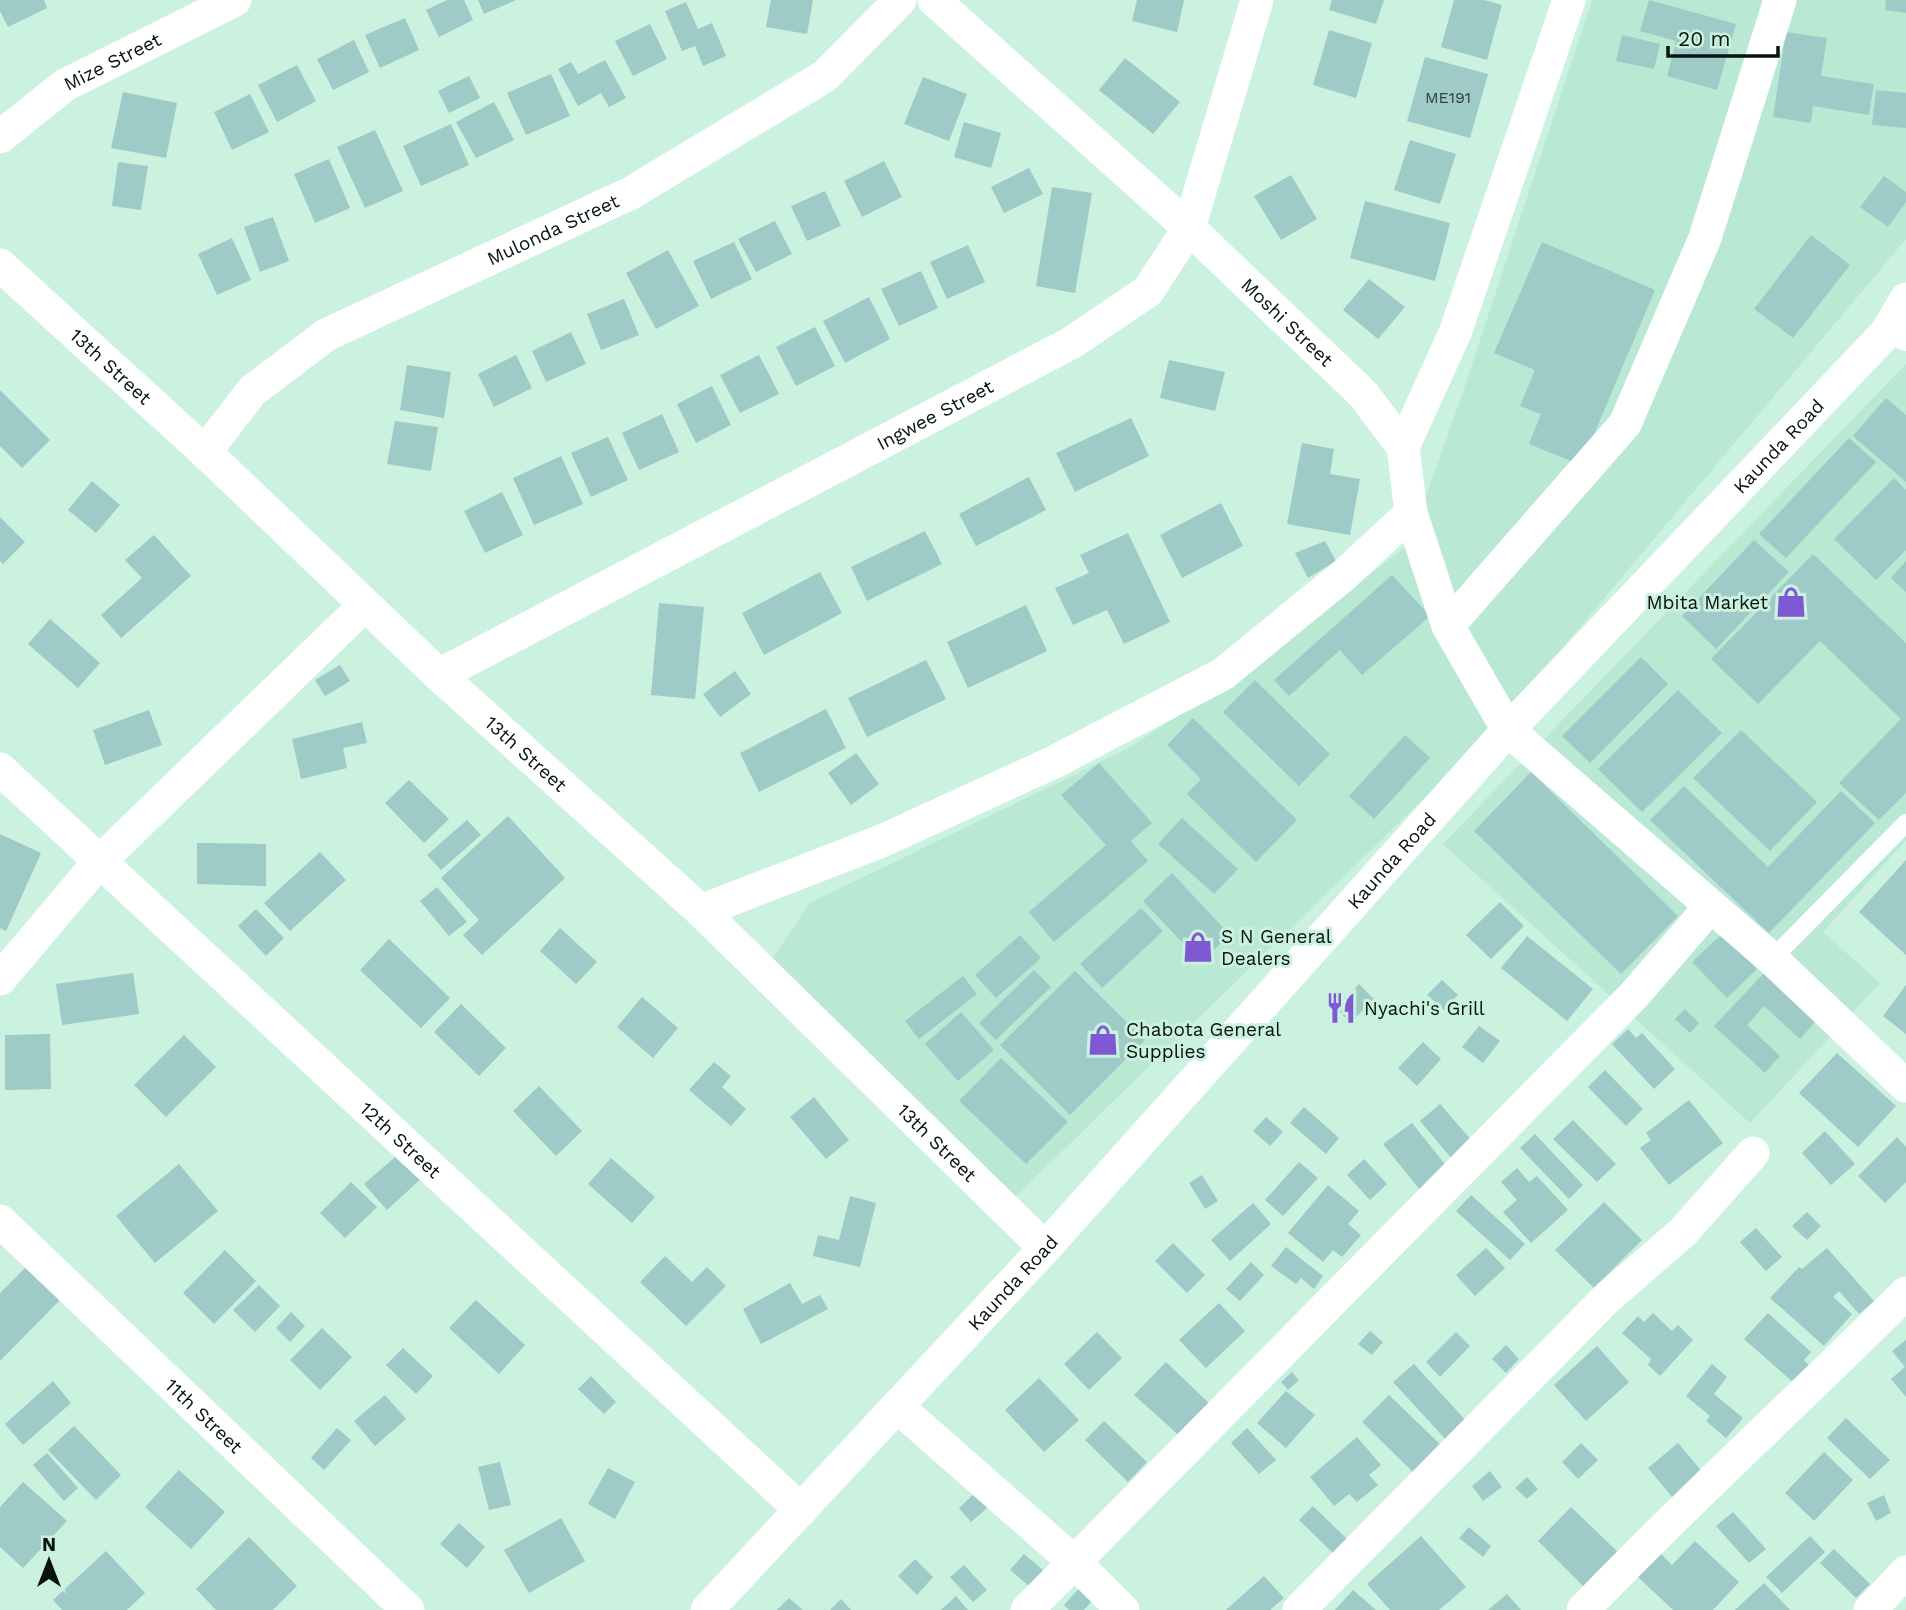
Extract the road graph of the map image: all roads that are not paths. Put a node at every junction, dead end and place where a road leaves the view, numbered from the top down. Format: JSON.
{"nodes":[{"id":1,"x":235,"y":0,"type":"edge"},
{"id":2,"x":900,"y":0,"type":"edge"},
{"id":3,"x":934,"y":0,"type":"edge"},
{"id":4,"x":1257,"y":0,"type":"edge"},
{"id":5,"x":1569,"y":0,"type":"edge"},
{"id":6,"x":1780,"y":0,"type":"edge"},
{"id":7,"x":0,"y":137,"type":"edge"},
{"id":8,"x":1189,"y":228,"type":"junction"},
{"id":9,"x":0,"y":265,"type":"edge"},
{"id":10,"x":1906,"y":299,"type":"edge"},
{"id":11,"x":1896,"y":338,"type":"edge"},
{"id":12,"x":1403,"y":447,"type":"junction"},
{"id":13,"x":205,"y":452,"type":"junction"},
{"id":14,"x":1411,"y":513,"type":"junction"},
{"id":15,"x":365,"y":605,"type":"junction"},
{"id":16,"x":1448,"y":626,"type":"junction"},
{"id":17,"x":439,"y":675,"type":"junction"},
{"id":18,"x":1508,"y":730,"type":"junction"},
{"id":19,"x":0,"y":769,"type":"edge"},
{"id":20,"x":1906,"y":823,"type":"edge"},
{"id":21,"x":99,"y":862,"type":"junction"},
{"id":22,"x":1710,"y":907,"type":"junction"},
{"id":23,"x":701,"y":911,"type":"junction"},
{"id":24,"x":1772,"y":959,"type":"junction"},
{"id":25,"x":0,"y":979,"type":"edge"},
{"id":26,"x":1906,"y":1086,"type":"edge"},
{"id":27,"x":1753,"y":1153,"type":"dead end"},
{"id":28,"x":0,"y":1221,"type":"edge"},
{"id":29,"x":1045,"y":1248,"type":"junction"},
{"id":30,"x":1906,"y":1293,"type":"edge"},
{"id":31,"x":899,"y":1408,"type":"junction"},
{"id":32,"x":802,"y":1510,"type":"junction"},
{"id":33,"x":1073,"y":1561,"type":"junction"},
{"id":34,"x":1906,"y":1572,"type":"edge"},
{"id":35,"x":408,"y":1610,"type":"edge"},
{"id":36,"x":707,"y":1610,"type":"edge"},
{"id":37,"x":1027,"y":1610,"type":"edge"},
{"id":38,"x":1122,"y":1610,"type":"edge"},
{"id":39,"x":1299,"y":1610,"type":"edge"},
{"id":40,"x":1583,"y":1610,"type":"edge"},
{"id":41,"x":1870,"y":1610,"type":"edge"}],
"edges":[{"from":1,"to":7,"type":"street","name":"Mize Street"},
{"from":2,"to":13,"type":"street","name":"Mulonda Street"},
{"from":3,"to":8,"type":"street","name":"Moshi Street"},
{"from":4,"to":8,"type":"street","name":"Ingwee Street"},
{"from":5,"to":12,"type":"street"},
{"from":6,"to":16,"type":"street"},
{"from":8,"to":12,"type":"street","name":"Moshi Street"},
{"from":8,"to":17,"type":"street","name":"Ingwee Street"},
{"from":9,"to":13,"type":"street","name":"13th Street"},
{"from":10,"to":11,"type":"street","name":"Kaunda Road"},
{"from":11,"to":18,"type":"street","name":"Kaunda Road"},
{"from":12,"to":14,"type":"street"},
{"from":13,"to":15,"type":"street","name":"13th Street"},
{"from":14,"to":16,"type":"street"},
{"from":14,"to":23,"type":"street"},
{"from":15,"to":17,"type":"street","name":"13th Street"},
{"from":15,"to":21,"type":"street"},
{"from":16,"to":18,"type":"street"},
{"from":17,"to":23,"type":"street","name":"13th Street"},
{"from":18,"to":22,"type":"street"},
{"from":18,"to":29,"type":"street","name":"Kaunda Road"},
{"from":19,"to":21,"type":"street","name":"12th Street"},
{"from":20,"to":24,"type":"lane"},
{"from":21,"to":25,"type":"street"},
{"from":21,"to":32,"type":"street","name":"12th Street"},
{"from":22,"to":24,"type":"street"},
{"from":22,"to":33,"type":"street"},
{"from":23,"to":29,"type":"street","name":"13th Street"},
{"from":24,"to":26,"type":"street"},
{"from":27,"to":39,"type":"street"},
{"from":28,"to":35,"type":"street","name":"11th Street"},
{"from":29,"to":31,"type":"street","name":"Kaunda Road"},
{"from":30,"to":40,"type":"street"},
{"from":31,"to":32,"type":"street","name":"Kaunda Road"},
{"from":31,"to":33,"type":"street"},
{"from":32,"to":36,"type":"street","name":"Kaunda Road"},
{"from":33,"to":37,"type":"street"},
{"from":33,"to":38,"type":"street"},
{"from":34,"to":41,"type":"street"}]}
